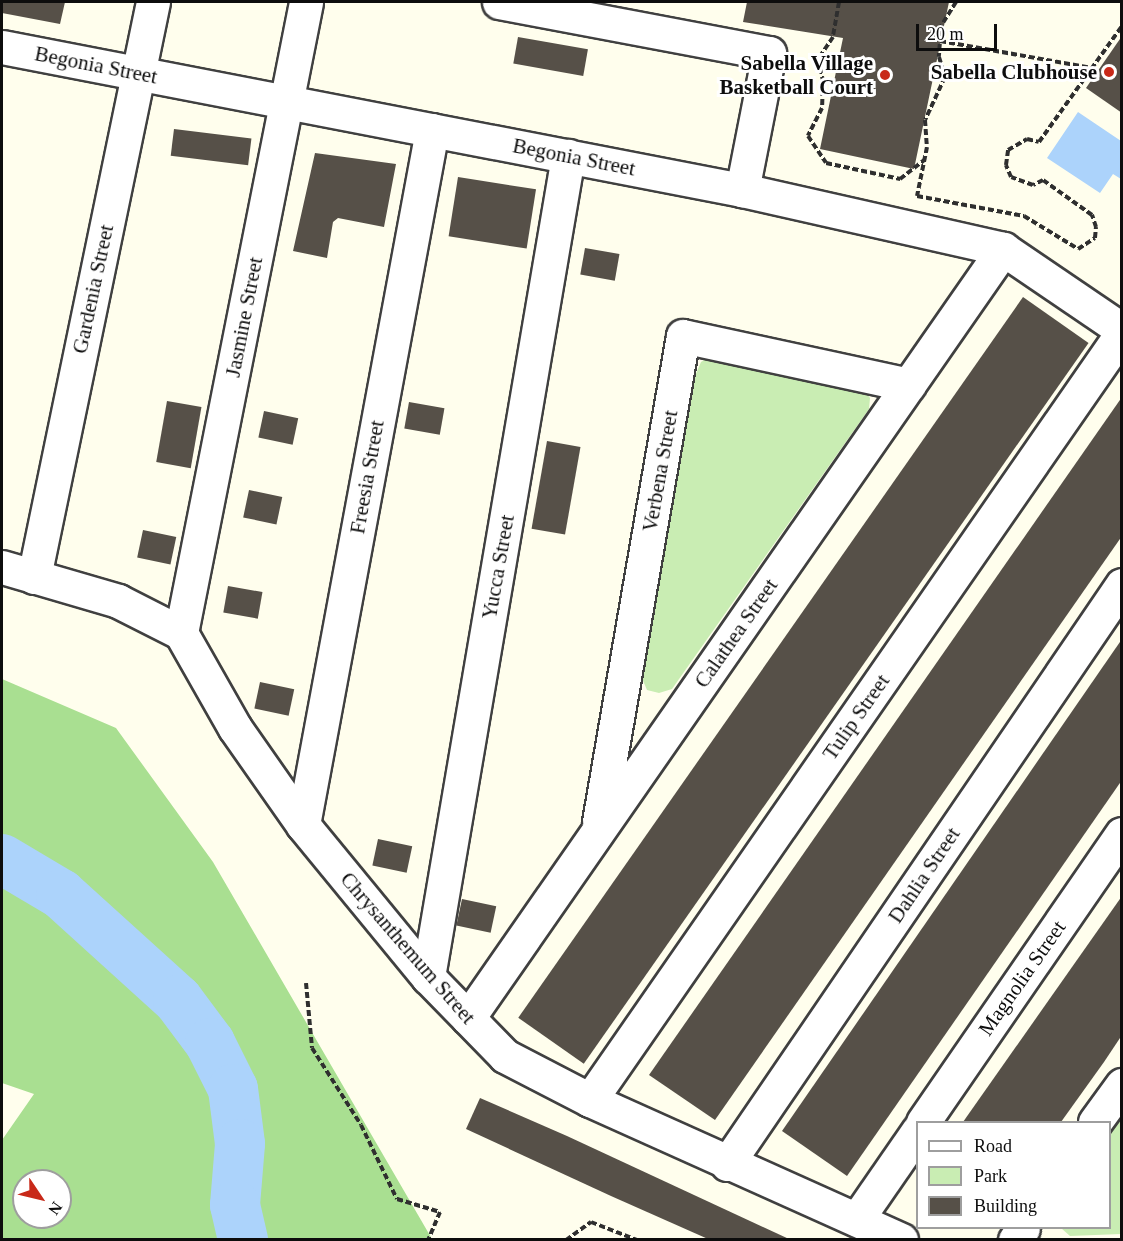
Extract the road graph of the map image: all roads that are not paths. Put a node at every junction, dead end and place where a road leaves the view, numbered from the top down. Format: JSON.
{"nodes":[{"id":1,"x":153,"y":2,"type":"edge"},
{"id":2,"x":306,"y":2,"type":"edge"},
{"id":3,"x":499,"y":2,"type":"edge"},
{"id":4,"x":2,"y":47,"type":"edge"},
{"id":5,"x":138,"y":73,"type":"junction"},
{"id":6,"x":286,"y":102,"type":"junction"},
{"id":7,"x":432,"y":130,"type":"junction"},
{"id":8,"x":568,"y":156,"type":"junction"},
{"id":9,"x":742,"y":190,"type":"junction"},
{"id":10,"x":1004,"y":249,"type":"junction"},
{"id":11,"x":1122,"y":331,"type":"edge"},
{"id":12,"x":909,"y":385,"type":"junction"},
{"id":13,"x":2,"y":567,"type":"edge"},
{"id":14,"x":34,"y":577,"type":"junction"},
{"id":15,"x":1122,"y":585,"type":"edge"},
{"id":16,"x":181,"y":633,"type":"junction"},
{"id":17,"x":303,"y":825,"type":"junction"},
{"id":18,"x":597,"y":833,"type":"junction"},
{"id":19,"x":1121,"y":835,"type":"edge"},
{"id":20,"x":428,"y":977,"type":"junction"},
{"id":21,"x":468,"y":1018,"type":"junction"},
{"id":22,"x":1122,"y":1084,"type":"edge"},
{"id":23,"x":590,"y":1100,"type":"junction"},
{"id":24,"x":924,"y":1121,"type":"edge"},
{"id":25,"x":1096,"y":1121,"type":"edge"},
{"id":26,"x":916,"y":1134,"type":"edge"},
{"id":27,"x":727,"y":1164,"type":"junction"},
{"id":28,"x":857,"y":1219,"type":"junction"},
{"id":29,"x":901,"y":1239,"type":"edge"}],
"edges":[{"from":1,"to":5,"type":"street","name":"Gardenia Street"},
{"from":2,"to":6,"type":"street","name":"Jasmine Street"},
{"from":3,"to":9,"type":"street"},
{"from":4,"to":5,"type":"street","name":"Begonia Street"},
{"from":5,"to":6,"type":"street","name":"Begonia Street"},
{"from":5,"to":14,"type":"street","name":"Gardenia Street"},
{"from":6,"to":7,"type":"street","name":"Begonia Street"},
{"from":6,"to":16,"type":"street","name":"Jasmine Street"},
{"from":7,"to":8,"type":"street","name":"Begonia Street"},
{"from":7,"to":17,"type":"street","name":"Freesia Street"},
{"from":8,"to":9,"type":"street","name":"Begonia Street"},
{"from":8,"to":20,"type":"street","name":"Yucca Street"},
{"from":9,"to":10,"type":"street","name":"Begonia Street"},
{"from":10,"to":11,"type":"street","name":"Begonia Street"},
{"from":10,"to":12,"type":"street","name":"Calathea Street"},
{"from":11,"to":23,"type":"street","name":"Tulip Street"},
{"from":12,"to":18,"type":"street","name":"Calathea Street"},
{"from":12,"to":18,"type":"street","name":"Verbena Street"},
{"from":13,"to":14,"type":"street"},
{"from":14,"to":16,"type":"street"},
{"from":15,"to":27,"type":"street","name":"Dahlia Street"},
{"from":16,"to":17,"type":"street","name":"Chrysanthemum Street"},
{"from":17,"to":20,"type":"street","name":"Chrysanthemum Street"},
{"from":18,"to":21,"type":"street","name":"Calathea Street"},
{"from":19,"to":24,"type":"street","name":"Magnolia Street"},
{"from":20,"to":21,"type":"street","name":"Chrysanthemum Street"},
{"from":21,"to":23,"type":"street","name":"Chrysanthemum Street"},
{"from":22,"to":25,"type":"street"},
{"from":23,"to":27,"type":"street","name":"Chrysanthemum Street"},
{"from":26,"to":28,"type":"street"},
{"from":27,"to":28,"type":"street","name":"Chrysanthemum Street"},
{"from":28,"to":29,"type":"street","name":"Chrysanthemum Street"}]}
